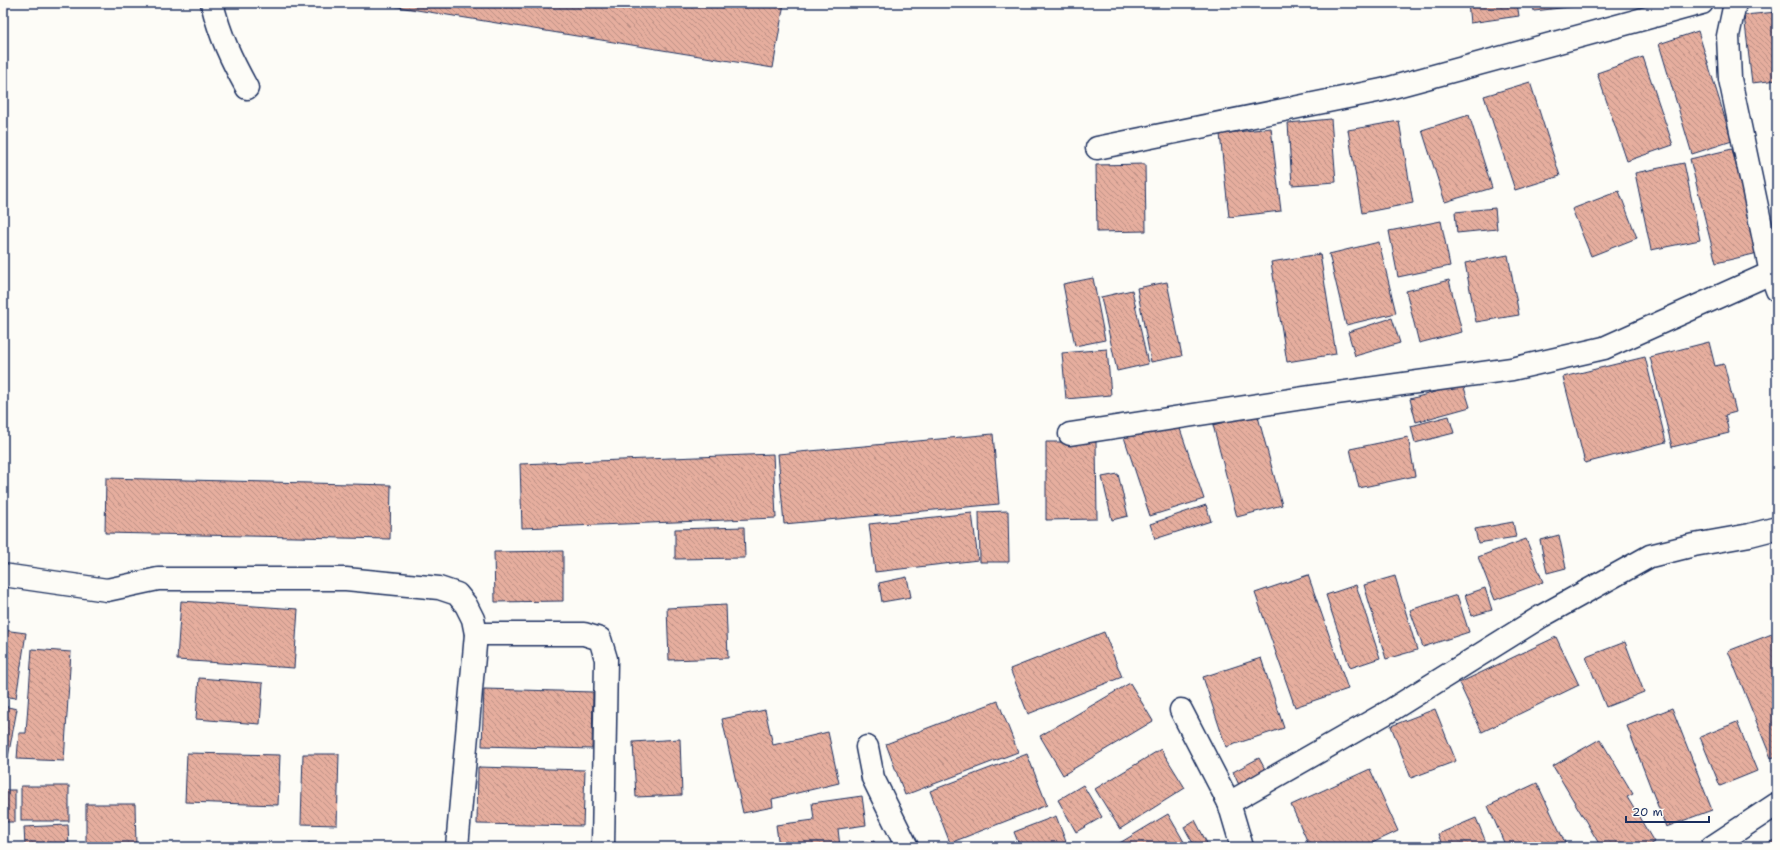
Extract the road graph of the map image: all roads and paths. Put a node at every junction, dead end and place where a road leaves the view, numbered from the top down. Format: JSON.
{"nodes":[{"id":1,"x":212,"y":3,"type":"edge"},
{"id":2,"x":1702,"y":3,"type":"edge"},
{"id":3,"x":1735,"y":3,"type":"edge"},
{"id":4,"x":247,"y":88,"type":"dead end"},
{"id":5,"x":1097,"y":148,"type":"dead end"},
{"id":6,"x":1774,"y":282,"type":"edge"},
{"id":7,"x":1070,"y":434,"type":"dead end"},
{"id":8,"x":1777,"y":528,"type":"edge"},
{"id":9,"x":3,"y":575,"type":"edge"},
{"id":10,"x":476,"y":634,"type":"junction"},
{"id":11,"x":1181,"y":710,"type":"dead end"},
{"id":12,"x":867,"y":747,"type":"dead end"},
{"id":13,"x":1229,"y":803,"type":"junction"},
{"id":14,"x":1777,"y":804,"type":"edge"},
{"id":15,"x":457,"y":847,"type":"edge"},
{"id":16,"x":603,"y":847,"type":"edge"},
{"id":17,"x":907,"y":847,"type":"edge"},
{"id":18,"x":1242,"y":847,"type":"edge"},
{"id":19,"x":1712,"y":847,"type":"edge"}],
"edges":[{"from":1,"to":4,"type":"street"},
{"from":2,"to":5,"type":"street"},
{"from":3,"to":6,"type":"street"},
{"from":6,"to":7,"type":"street"},
{"from":8,"to":13,"type":"street"},
{"from":9,"to":10,"type":"street"},
{"from":10,"to":15,"type":"street"},
{"from":10,"to":16,"type":"street"},
{"from":11,"to":13,"type":"street"},
{"from":12,"to":17,"type":"street"},
{"from":13,"to":18,"type":"street"},
{"from":14,"to":19,"type":"street"}]}
